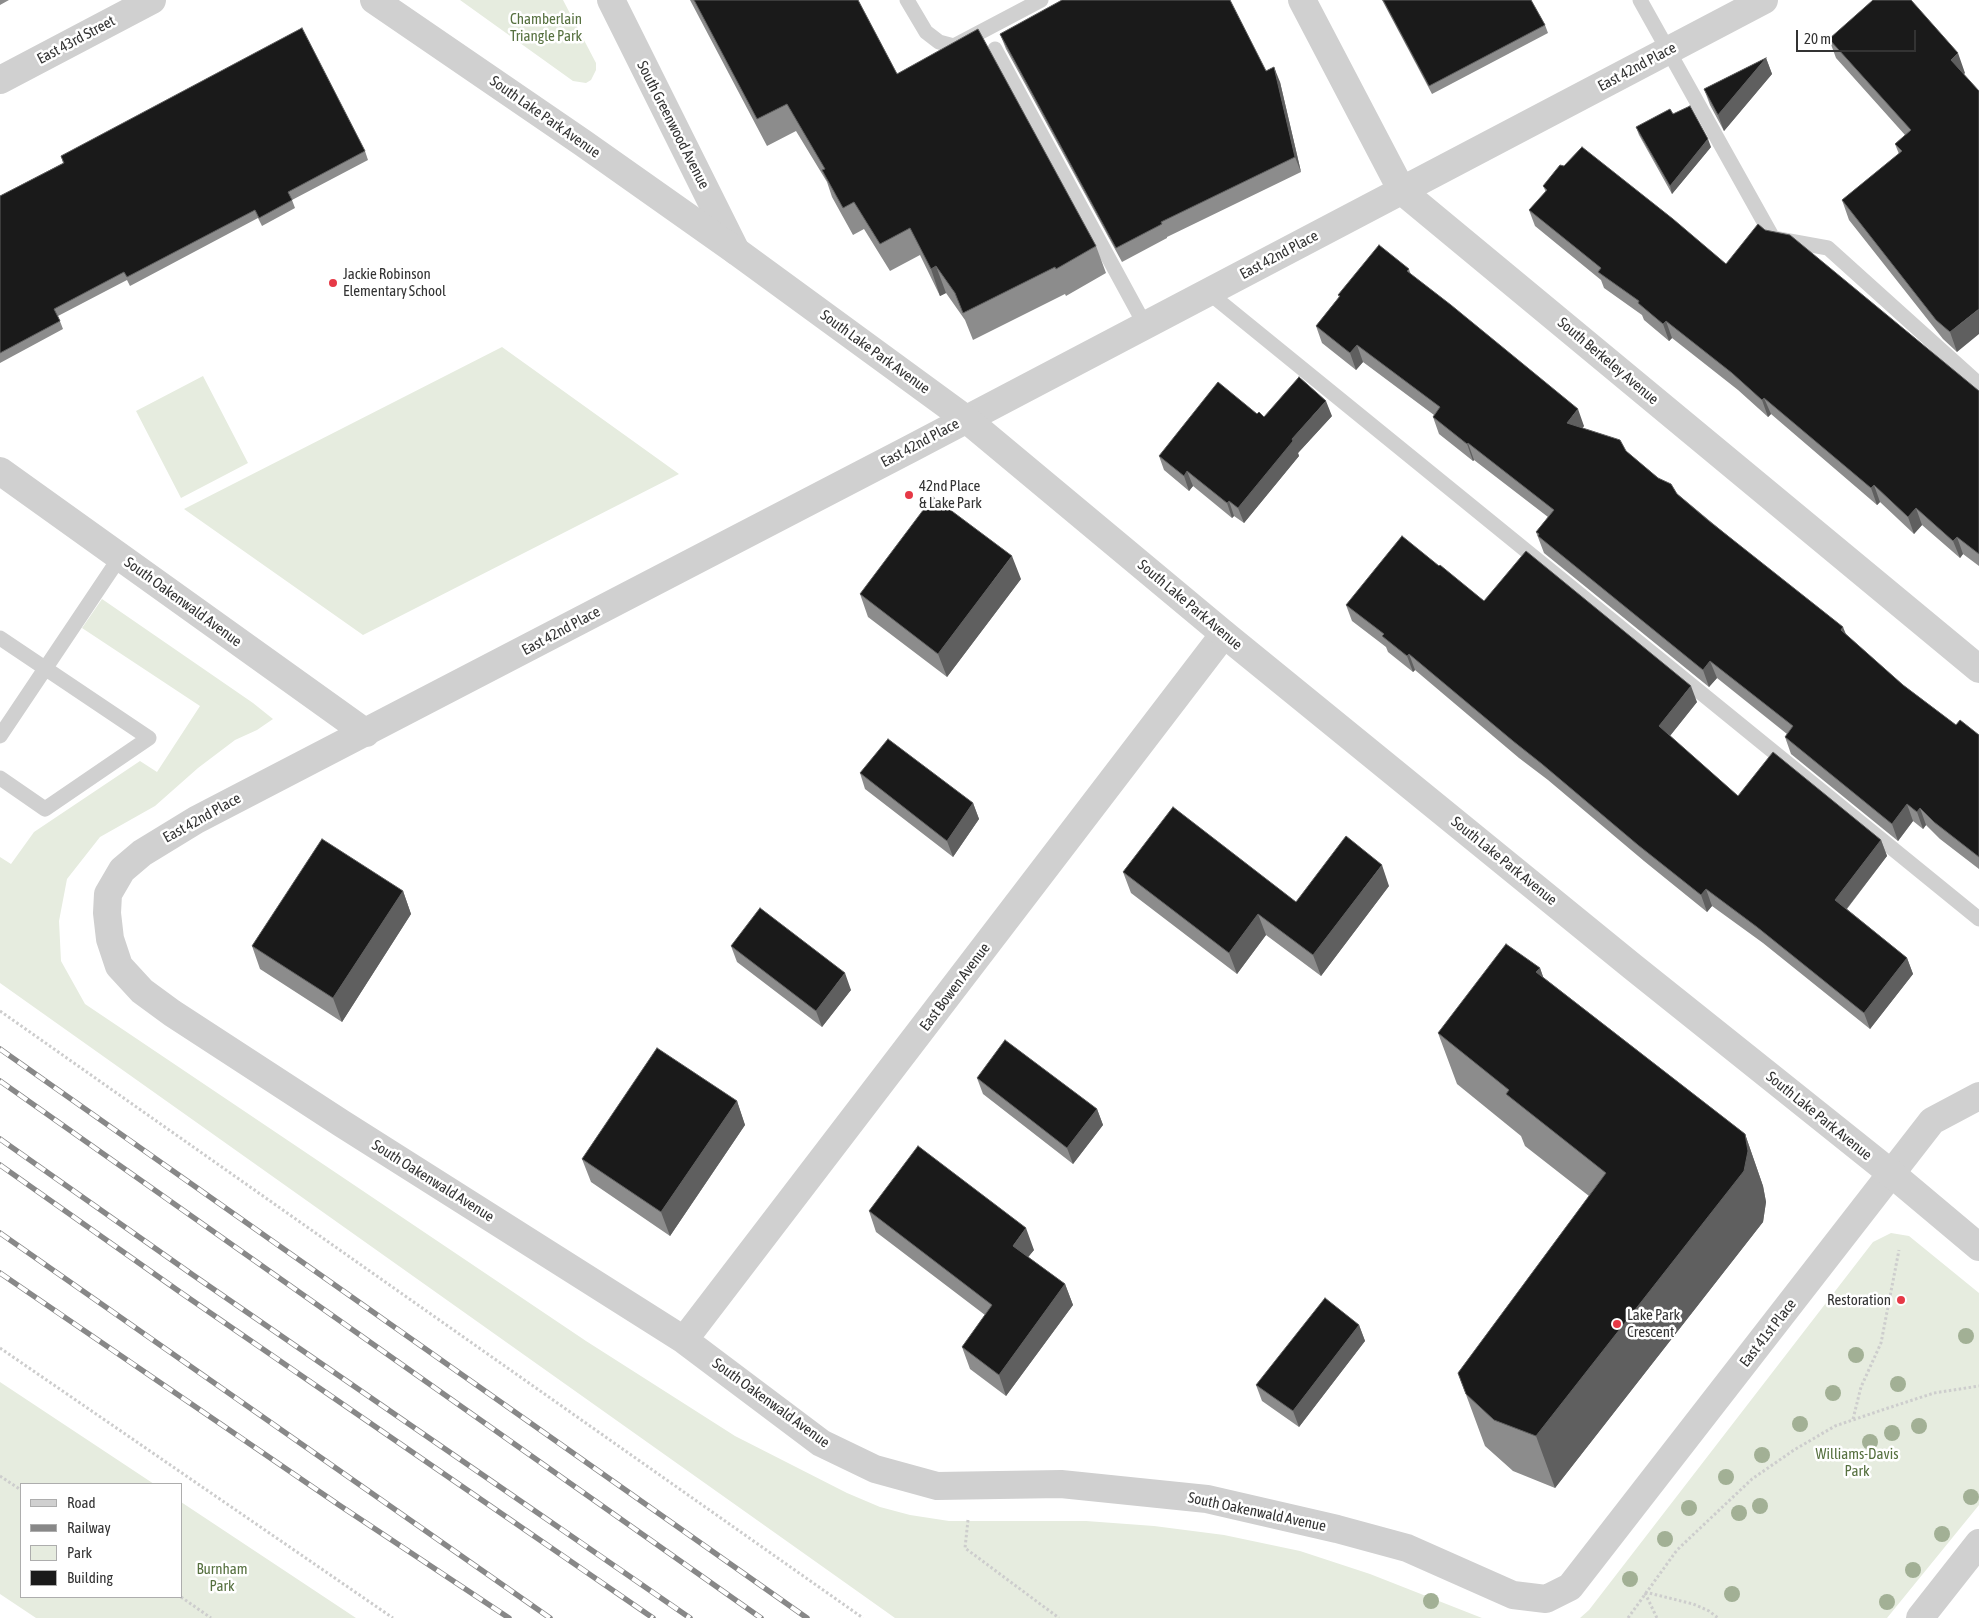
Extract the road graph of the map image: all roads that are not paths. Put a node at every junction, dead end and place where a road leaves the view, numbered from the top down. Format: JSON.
{"nodes":[{"id":1,"x":152,"y":0,"type":"edge"},
{"id":2,"x":374,"y":0,"type":"edge"},
{"id":3,"x":611,"y":0,"type":"edge"},
{"id":4,"x":907,"y":0,"type":"edge"},
{"id":5,"x":1041,"y":0,"type":"edge"},
{"id":6,"x":1302,"y":0,"type":"edge"},
{"id":7,"x":1640,"y":0,"type":"edge"},
{"id":8,"x":1764,"y":0,"type":"edge"},
{"id":9,"x":994,"y":49,"type":"dead end"},
{"id":10,"x":1668,"y":51,"type":"junction"},
{"id":11,"x":0,"y":80,"type":"edge"},
{"id":12,"x":1402,"y":191,"type":"junction"},
{"id":13,"x":736,"y":251,"type":"junction"},
{"id":14,"x":1208,"y":292,"type":"junction"},
{"id":15,"x":1145,"y":325,"type":"junction"},
{"id":16,"x":1979,"y":384,"type":"edge"},
{"id":17,"x":966,"y":419,"type":"junction"},
{"id":18,"x":0,"y":471,"type":"edge"},
{"id":19,"x":120,"y":557,"type":"junction"},
{"id":20,"x":1224,"y":634,"type":"junction"},
{"id":21,"x":0,"y":638,"type":"edge"},
{"id":22,"x":45,"y":668,"type":"junction"},
{"id":23,"x":1979,"y":669,"type":"edge"},
{"id":24,"x":366,"y":733,"type":"junction"},
{"id":25,"x":0,"y":736,"type":"edge"},
{"id":26,"x":0,"y":778,"type":"edge"},
{"id":27,"x":108,"y":914,"type":"joint"},
{"id":28,"x":1979,"y":920,"type":"edge"},
{"id":29,"x":1979,"y":1096,"type":"edge"},
{"id":30,"x":1892,"y":1174,"type":"junction"},
{"id":31,"x":1979,"y":1248,"type":"edge"},
{"id":32,"x":684,"y":1340,"type":"junction"},
{"id":33,"x":1979,"y":1543,"type":"edge"},
{"id":34,"x":1570,"y":1587,"type":"joint"},
{"id":35,"x":1920,"y":1618,"type":"edge"}],
"edges":[{"from":1,"to":11,"type":"street","name":"East 43rd Street"},
{"from":2,"to":13,"type":"street","name":"South Lake Park Avenue"},
{"from":3,"to":13,"type":"street","name":"South Greenwood Avenue"},
{"from":4,"to":5,"type":"lane"},
{"from":6,"to":12,"type":"street","name":"South Berkeley Avenue"},
{"from":7,"to":10,"type":"lane"},
{"from":8,"to":10,"type":"street","name":"East 42nd Place"},
{"from":9,"to":15,"type":"lane"},
{"from":10,"to":12,"type":"street","name":"East 42nd Place"},
{"from":10,"to":16,"type":"lane"},
{"from":12,"to":14,"type":"street","name":"East 42nd Place"},
{"from":12,"to":23,"type":"street","name":"South Berkeley Avenue"},
{"from":13,"to":17,"type":"street","name":"South Lake Park Avenue"},
{"from":14,"to":15,"type":"street","name":"East 42nd Place"},
{"from":14,"to":28,"type":"lane"},
{"from":15,"to":17,"type":"street","name":"East 42nd Place"},
{"from":17,"to":20,"type":"street","name":"South Lake Park Avenue"},
{"from":17,"to":24,"type":"street","name":"East 42nd Place"},
{"from":18,"to":19,"type":"street","name":"South Oakenwald Avenue"},
{"from":19,"to":22,"type":"lane"},
{"from":19,"to":24,"type":"street","name":"South Oakenwald Avenue"},
{"from":20,"to":30,"type":"street","name":"South Lake Park Avenue"},
{"from":20,"to":32,"type":"street","name":"East Bowen Avenue"},
{"from":21,"to":22,"type":"lane"},
{"from":22,"to":25,"type":"lane"},
{"from":22,"to":26,"type":"lane"},
{"from":24,"to":27,"type":"street","name":"East 42nd Place"},
{"from":27,"to":32,"type":"street","name":"South Oakenwald Avenue"},
{"from":29,"to":30,"type":"street","name":"East 41st Place"},
{"from":30,"to":31,"type":"street","name":"South Lake Park Avenue"},
{"from":30,"to":34,"type":"street","name":"East 41st Place"},
{"from":32,"to":34,"type":"street","name":"South Oakenwald Avenue"},
{"from":33,"to":35,"type":"street"}]}
